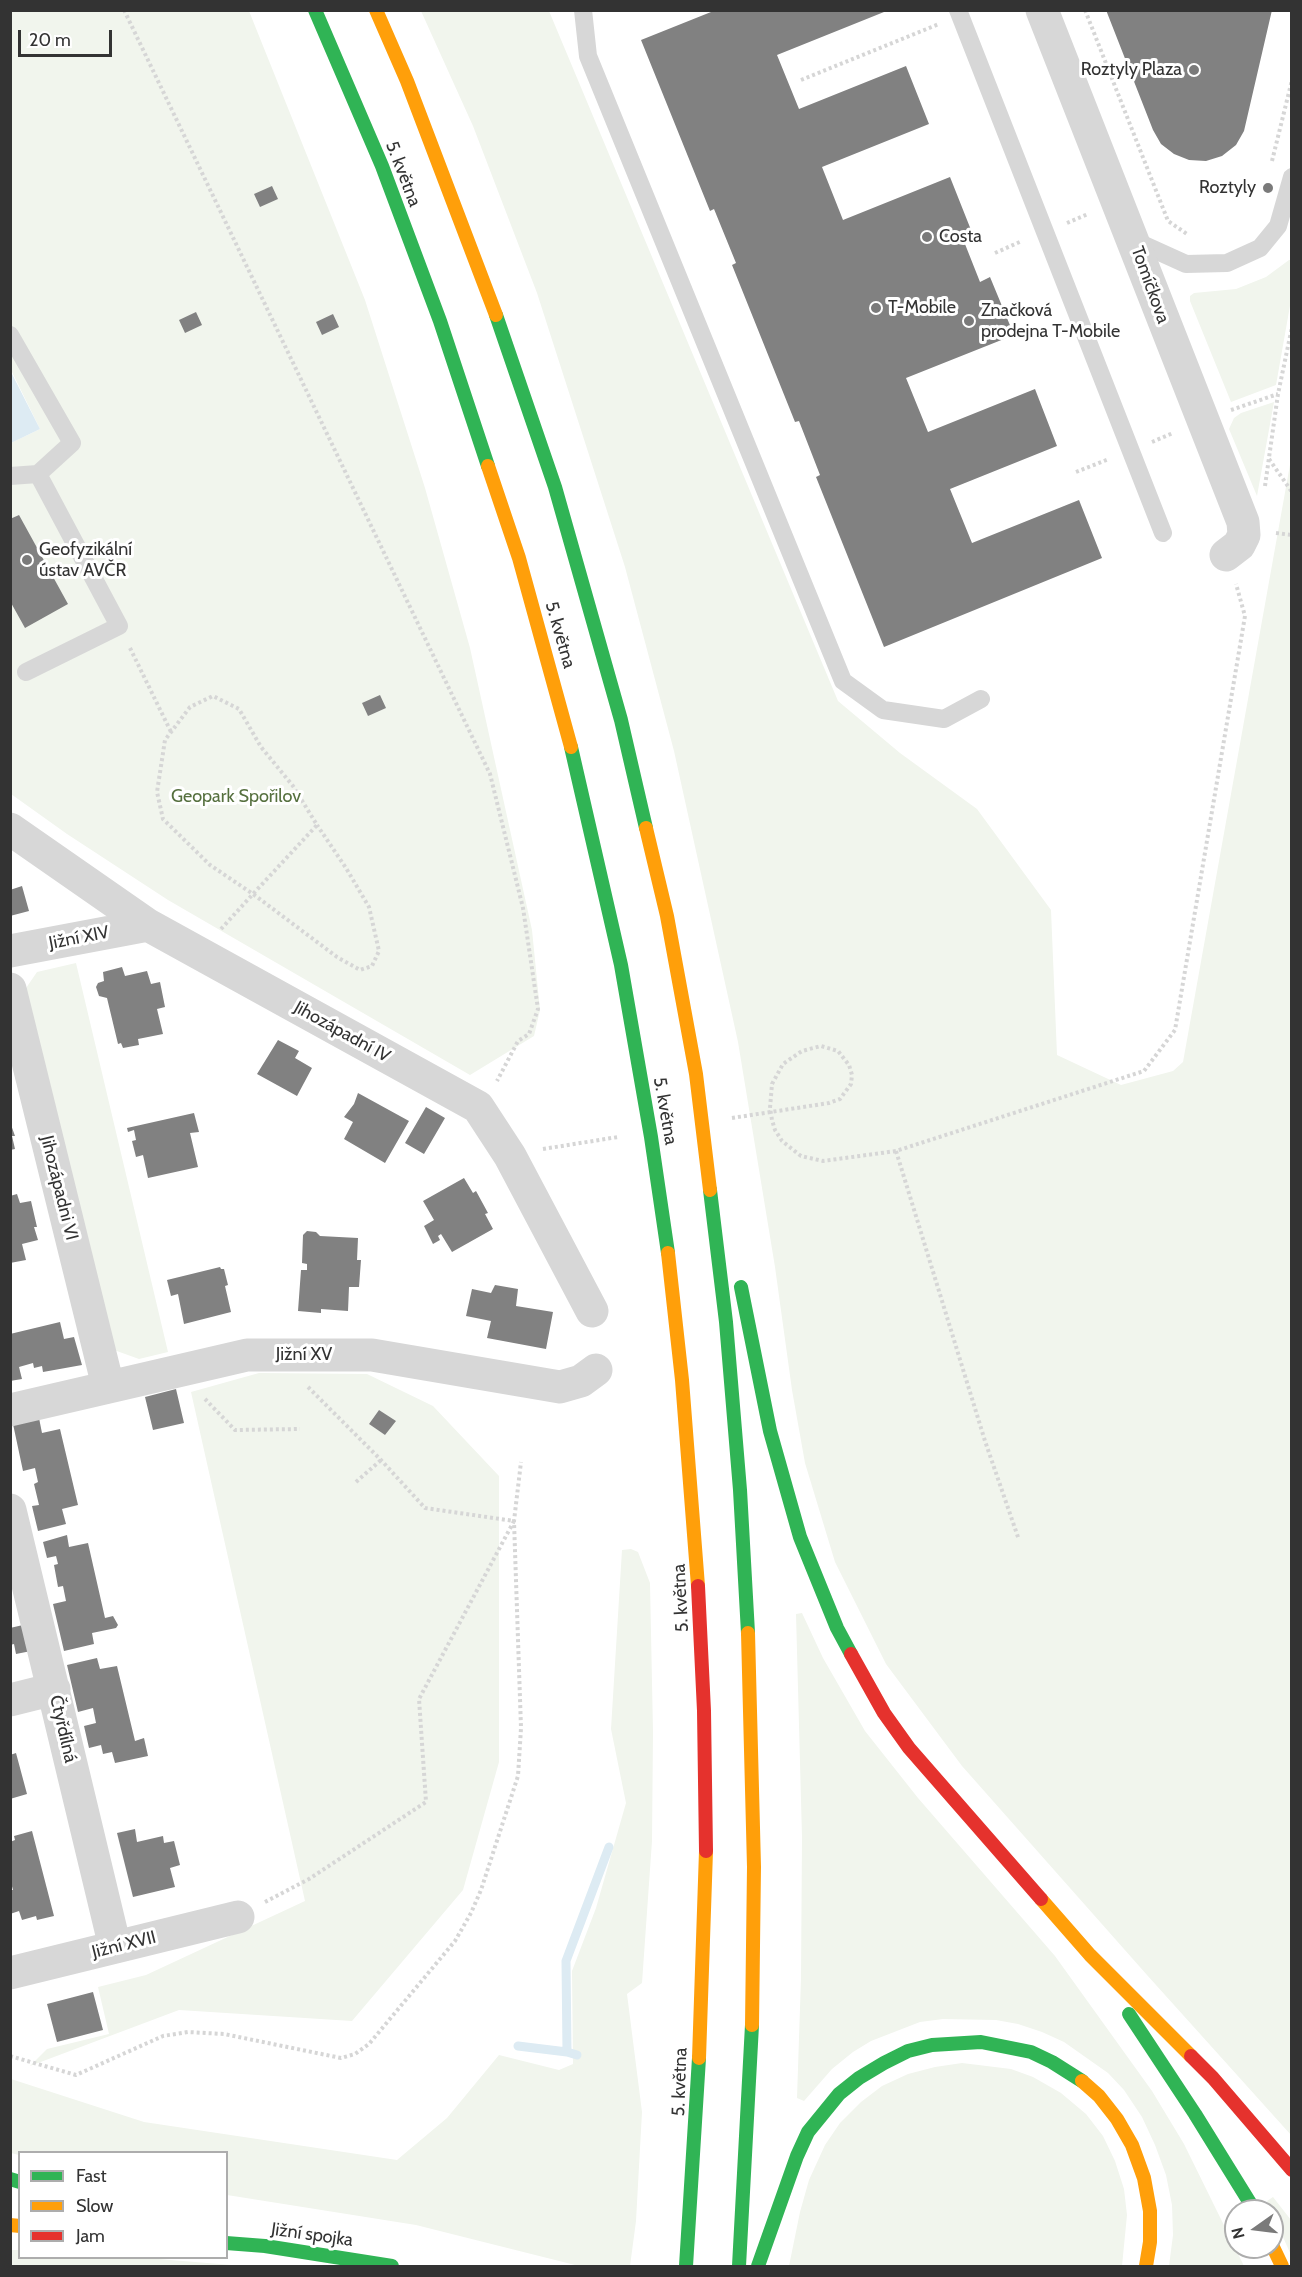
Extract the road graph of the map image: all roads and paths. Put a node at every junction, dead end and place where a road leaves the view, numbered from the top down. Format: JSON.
{"nodes":[{"id":1,"x":124,"y":10,"type":"edge"},
{"id":2,"x":315,"y":10,"type":"edge"},
{"id":3,"x":376,"y":10,"type":"edge"},
{"id":4,"x":583,"y":10,"type":"edge"},
{"id":5,"x":958,"y":10,"type":"edge"},
{"id":6,"x":1042,"y":10,"type":"edge"},
{"id":7,"x":1085,"y":10,"type":"edge"},
{"id":8,"x":909,"y":36,"type":"dead end"},
{"id":9,"x":801,"y":80,"type":"dead end"},
{"id":10,"x":1292,"y":80,"type":"edge"},
{"id":11,"x":1281,"y":124,"type":"dead end"},
{"id":12,"x":1292,"y":177,"type":"edge"},
{"id":13,"x":1093,"y":212,"type":"dead end"},
{"id":14,"x":1064,"y":224,"type":"dead end"},
{"id":15,"x":1194,"y":237,"type":"dead end"},
{"id":16,"x":1133,"y":240,"type":"junction"},
{"id":17,"x":1005,"y":248,"type":"dead end"},
{"id":18,"x":995,"y":253,"type":"dead end"},
{"id":19,"x":1292,"y":327,"type":"edge"},
{"id":20,"x":10,"y":335,"type":"edge"},
{"id":21,"x":1278,"y":394,"type":"junction"},
{"id":22,"x":1222,"y":413,"type":"dead end"},
{"id":23,"x":1175,"y":432,"type":"dead end"},
{"id":24,"x":1150,"y":442,"type":"dead end"},
{"id":25,"x":1269,"y":459,"type":"junction"},
{"id":26,"x":1091,"y":466,"type":"dead end"},
{"id":27,"x":1076,"y":472,"type":"dead end"},
{"id":28,"x":38,"y":474,"type":"junction"},
{"id":29,"x":10,"y":476,"type":"edge"},
{"id":30,"x":1292,"y":492,"type":"edge"},
{"id":31,"x":1264,"y":497,"type":"dead end"},
{"id":32,"x":1163,"y":533,"type":"dead end"},
{"id":33,"x":1226,"y":555,"type":"dead end"},
{"id":34,"x":1237,"y":585,"type":"dead end"},
{"id":35,"x":119,"y":626,"type":"junction"},
{"id":36,"x":26,"y":672,"type":"dead end"},
{"id":37,"x":981,"y":699,"type":"dead end"},
{"id":38,"x":171,"y":732,"type":"junction"},
{"id":39,"x":317,"y":825,"type":"junction"},
{"id":40,"x":10,"y":829,"type":"edge"},
{"id":41,"x":254,"y":894,"type":"junction"},
{"id":42,"x":148,"y":925,"type":"junction"},
{"id":43,"x":10,"y":951,"type":"edge"},
{"id":44,"x":199,"y":953,"type":"junction"},
{"id":45,"x":10,"y":989,"type":"edge"},
{"id":46,"x":696,"y":1074,"type":"junction"},
{"id":47,"x":829,"y":1103,"type":"dead end"},
{"id":48,"x":478,"y":1107,"type":"junction"},
{"id":49,"x":896,"y":1151,"type":"junction"},
{"id":50,"x":730,"y":1235,"type":"dead end"},
{"id":51,"x":737,"y":1269,"type":"dead end"},
{"id":52,"x":592,"y":1311,"type":"dead end"},
{"id":53,"x":275,"y":1355,"type":"junction"},
{"id":54,"x":178,"y":1370,"type":"junction"},
{"id":55,"x":596,"y":1370,"type":"dead end"},
{"id":56,"x":108,"y":1386,"type":"junction"},
{"id":57,"x":10,"y":1410,"type":"edge"},
{"id":58,"x":300,"y":1429,"type":"dead end"},
{"id":59,"x":381,"y":1460,"type":"junction"},
{"id":60,"x":521,"y":1462,"type":"dead end"},
{"id":61,"x":356,"y":1482,"type":"dead end"},
{"id":62,"x":10,"y":1510,"type":"edge"},
{"id":63,"x":514,"y":1521,"type":"junction"},
{"id":64,"x":1019,"y":1540,"type":"dead end"},
{"id":65,"x":15,"y":1549,"type":"edge"},
{"id":66,"x":54,"y":1689,"type":"junction"},
{"id":67,"x":10,"y":1700,"type":"edge"},
{"id":68,"x":238,"y":1917,"type":"joint"},
{"id":69,"x":115,"y":1947,"type":"junction"},
{"id":70,"x":1090,"y":1955,"type":"junction"},
{"id":71,"x":10,"y":1973,"type":"edge"},
{"id":72,"x":10,"y":2056,"type":"edge"},
{"id":73,"x":1292,"y":2170,"type":"edge"},
{"id":74,"x":1248,"y":2199,"type":"edge"},
{"id":75,"x":228,"y":2243,"type":"edge"},
{"id":76,"x":760,"y":2261,"type":"edge"},
{"id":77,"x":392,"y":2266,"type":"edge"},
{"id":78,"x":686,"y":2266,"type":"edge"},
{"id":79,"x":738,"y":2266,"type":"edge"},
{"id":80,"x":1146,"y":2266,"type":"edge"}],
"edges":[{"from":1,"to":48,"type":"path"},
{"from":2,"to":78,"type":"highway","name":"5. května"},
{"from":3,"to":46,"type":"highway","name":"5. května"},
{"from":4,"to":37,"type":"lane"},
{"from":5,"to":32,"type":"lane"},
{"from":6,"to":16,"type":"street","name":"Tomíčkova"},
{"from":7,"to":15,"type":"path"},
{"from":8,"to":9,"type":"path"},
{"from":10,"to":11,"type":"path"},
{"from":12,"to":16,"type":"lane"},
{"from":13,"to":14,"type":"path"},
{"from":16,"to":33,"type":"street","name":"Tomíčkova"},
{"from":17,"to":18,"type":"path"},
{"from":19,"to":21,"type":"path"},
{"from":20,"to":28,"type":"lane"},
{"from":21,"to":22,"type":"path"},
{"from":21,"to":25,"type":"path"},
{"from":23,"to":24,"type":"path"},
{"from":25,"to":30,"type":"path"},
{"from":25,"to":31,"type":"path"},
{"from":26,"to":27,"type":"path"},
{"from":28,"to":29,"type":"lane"},
{"from":28,"to":35,"type":"lane"},
{"from":34,"to":49,"type":"path"},
{"from":35,"to":36,"type":"lane"},
{"from":35,"to":38,"type":"path"},
{"from":38,"to":39,"type":"path"},
{"from":38,"to":41,"type":"path"},
{"from":39,"to":41,"type":"path"},
{"from":39,"to":41,"type":"path"},
{"from":40,"to":42,"type":"street","name":"Jihozápadní IV"},
{"from":41,"to":44,"type":"path"},
{"from":42,"to":43,"type":"street","name":"Jižní XIV"},
{"from":42,"to":44,"type":"street","name":"Jihozápadní IV"},
{"from":44,"to":48,"type":"street","name":"Jihozápadní IV"},
{"from":45,"to":56,"type":"street","name":"Jihozápadni VI"},
{"from":46,"to":50,"type":"highway"},
{"from":46,"to":79,"type":"highway","name":"5. května"},
{"from":47,"to":49,"type":"path"},
{"from":48,"to":52,"type":"street","name":"Jihozápadní IV"},
{"from":49,"to":64,"type":"path"},
{"from":51,"to":70,"type":"highway"},
{"from":53,"to":54,"type":"street","name":"Jižní XV"},
{"from":53,"to":55,"type":"street","name":"Jižní XV"},
{"from":53,"to":59,"type":"path"},
{"from":54,"to":56,"type":"street","name":"Jižní XV"},
{"from":54,"to":58,"type":"path"},
{"from":56,"to":57,"type":"street","name":"Jižní XV"},
{"from":59,"to":61,"type":"path"},
{"from":59,"to":63,"type":"path"},
{"from":60,"to":63,"type":"path"},
{"from":62,"to":65,"type":"street","name":"Čtyřdílná"},
{"from":63,"to":68,"type":"path"},
{"from":63,"to":72,"type":"path"},
{"from":65,"to":66,"type":"street","name":"Čtyřdílná"},
{"from":66,"to":67,"type":"street"},
{"from":66,"to":69,"type":"street","name":"Čtyřdílná"},
{"from":68,"to":69,"type":"street","name":"Jižní XVII"},
{"from":69,"to":71,"type":"street","name":"Jižní XVII"},
{"from":70,"to":73,"type":"highway"},
{"from":70,"to":74,"type":"highway"},
{"from":75,"to":77,"type":"highway","name":"Jižní spojka"},
{"from":76,"to":80,"type":"highway"}]}
